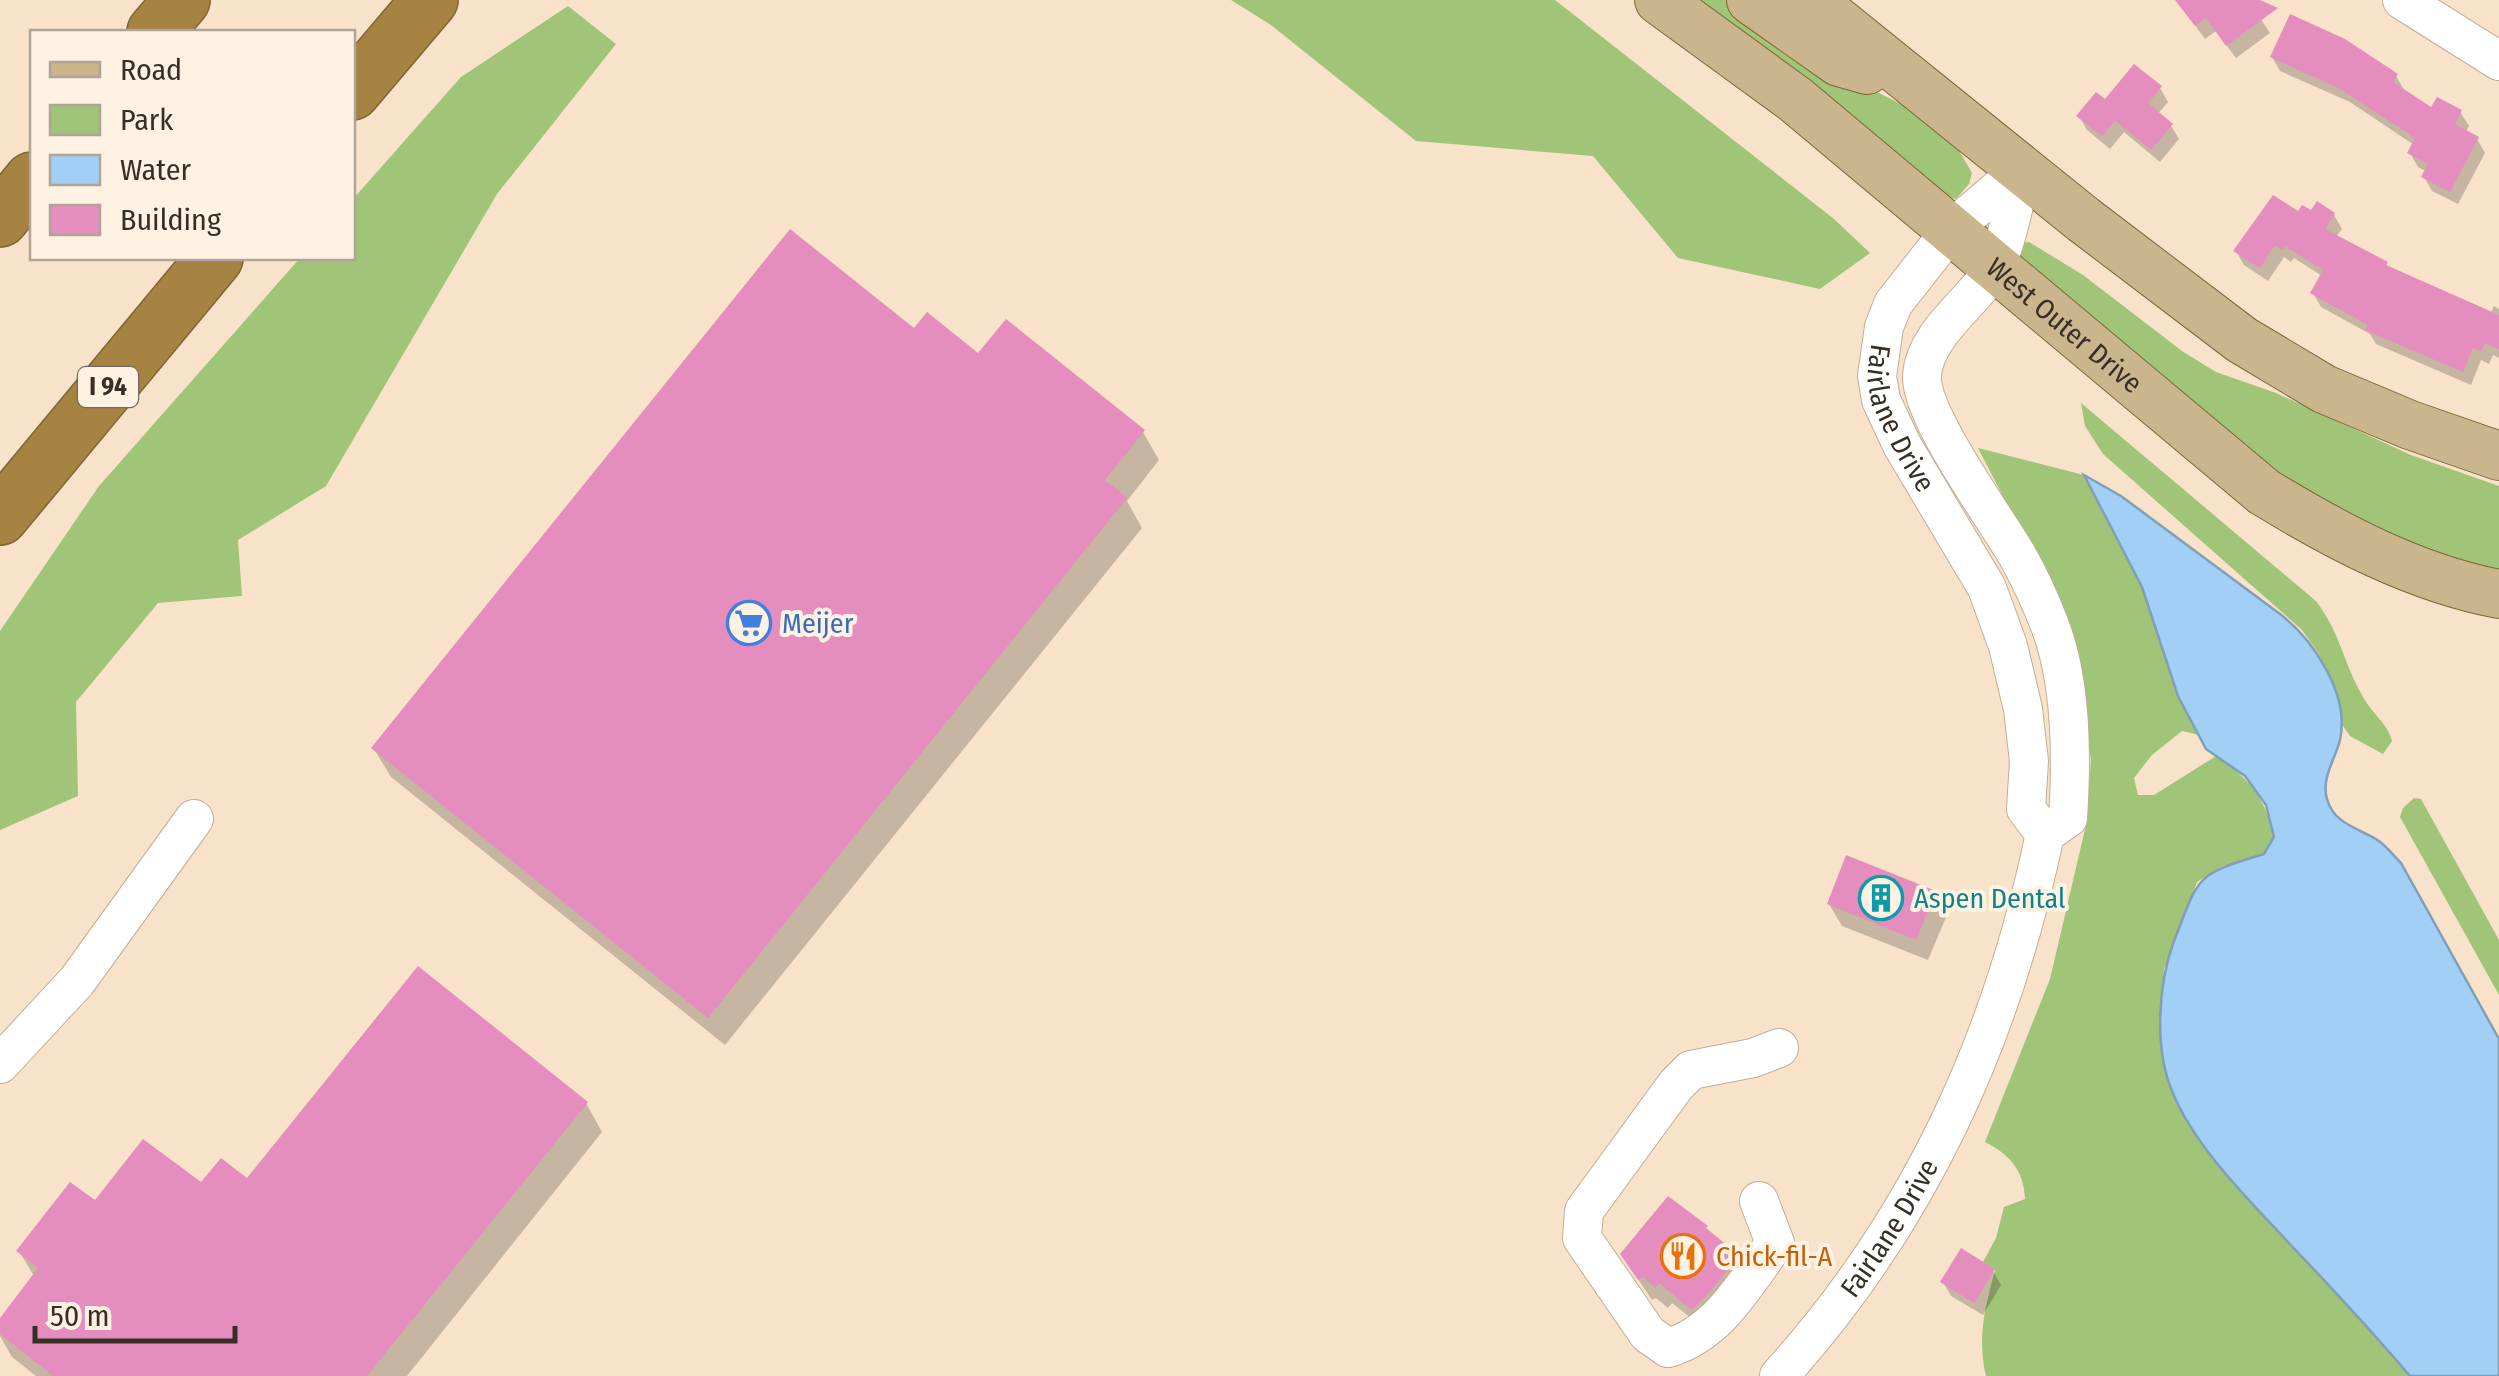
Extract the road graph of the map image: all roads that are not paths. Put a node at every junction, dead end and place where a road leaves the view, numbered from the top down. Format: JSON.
{"nodes":[{"id":1,"x":182,"y":0,"type":"edge"},
{"id":2,"x":430,"y":0,"type":"edge"},
{"id":3,"x":1659,"y":0,"type":"edge"},
{"id":4,"x":1751,"y":0,"type":"edge"},
{"id":5,"x":1811,"y":0,"type":"edge"},
{"id":6,"x":2402,"y":0,"type":"edge"},
{"id":7,"x":156,"y":30,"type":"edge"},
{"id":8,"x":2499,"y":61,"type":"edge"},
{"id":9,"x":1905,"y":75,"type":"junction"},
{"id":10,"x":355,"y":88,"type":"edge"},
{"id":11,"x":2022,"y":168,"type":"junction"},
{"id":12,"x":30,"y":182,"type":"edge"},
{"id":13,"x":0,"y":220,"type":"edge"},
{"id":14,"x":1950,"y":230,"type":"junction"},
{"id":15,"x":213,"y":260,"type":"edge"},
{"id":16,"x":1995,"y":267,"type":"junction"},
{"id":17,"x":2499,"y":456,"type":"edge"},
{"id":18,"x":0,"y":517,"type":"edge"},
{"id":19,"x":2499,"y":594,"type":"edge"},
{"id":20,"x":194,"y":820,"type":"dead end"},
{"id":21,"x":2045,"y":834,"type":"junction"},
{"id":22,"x":1779,"y":1048,"type":"dead end"},
{"id":23,"x":0,"y":1064,"type":"edge"},
{"id":24,"x":1759,"y":1202,"type":"dead end"},
{"id":25,"x":1779,"y":1376,"type":"edge"}],
"edges":[{"from":1,"to":7,"type":"highway"},
{"from":2,"to":10,"type":"highway"},
{"from":3,"to":14,"type":"main road","name":"West Outer Drive"},
{"from":4,"to":9,"type":"main road"},
{"from":5,"to":9,"type":"main road"},
{"from":6,"to":8,"type":"street"},
{"from":9,"to":11,"type":"main road"},
{"from":11,"to":14,"type":"street","name":"Fairlane Drive"},
{"from":11,"to":16,"type":"street","name":"Fairlane Drive"},
{"from":11,"to":17,"type":"main road"},
{"from":12,"to":13,"type":"highway"},
{"from":14,"to":16,"type":"main road","name":"West Outer Drive"},
{"from":14,"to":21,"type":"street","name":"Fairlane Drive"},
{"from":15,"to":18,"type":"highway","number":"I 94"},
{"from":16,"to":19,"type":"main road","name":"West Outer Drive"},
{"from":16,"to":21,"type":"street","name":"Fairlane Drive"},
{"from":20,"to":23,"type":"street"},
{"from":21,"to":25,"type":"street","name":"Fairlane Drive"},
{"from":22,"to":24,"type":"street"}]}
